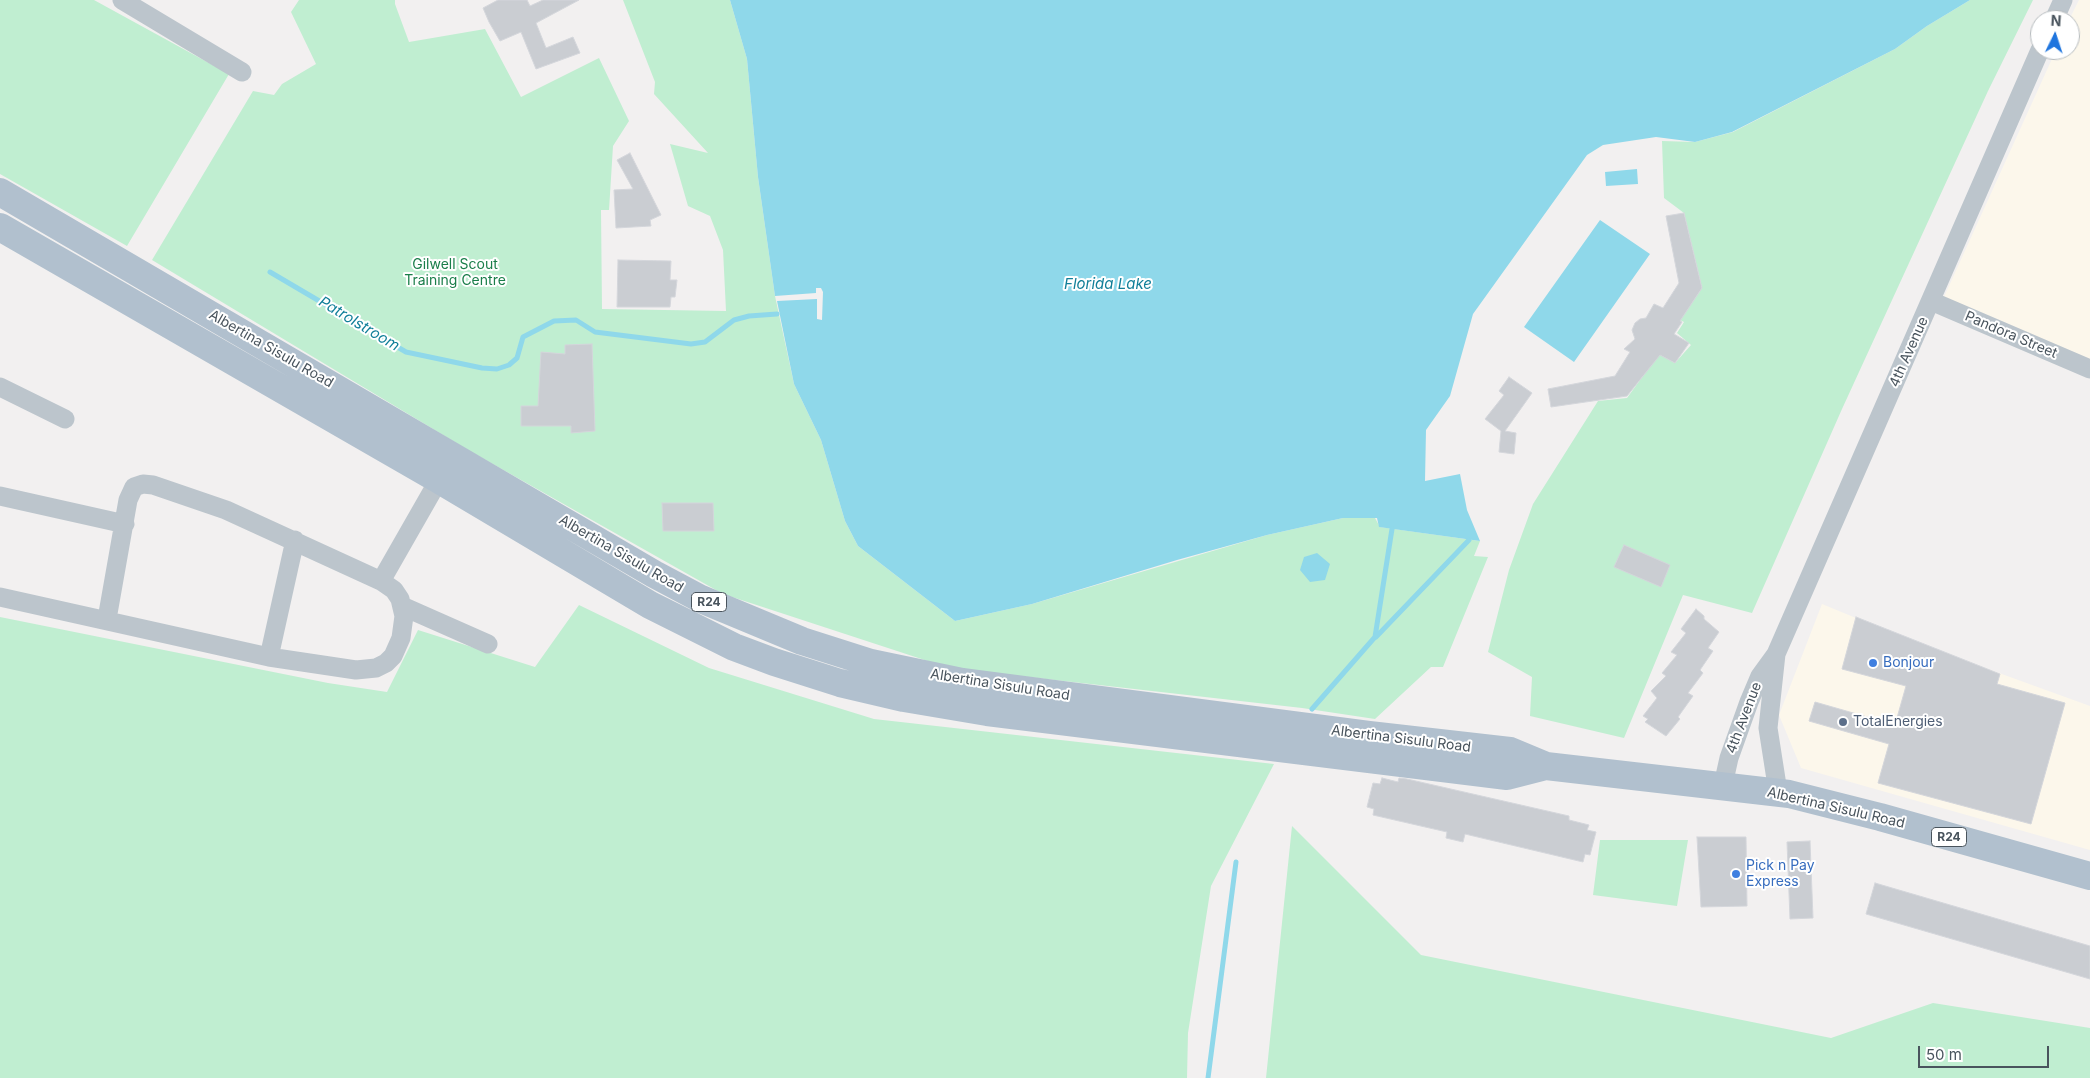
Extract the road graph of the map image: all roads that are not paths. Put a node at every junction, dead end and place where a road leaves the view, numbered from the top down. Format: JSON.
{"nodes":[{"id":1,"x":122,"y":0,"type":"edge"},
{"id":2,"x":2036,"y":60,"type":"edge"},
{"id":3,"x":242,"y":72,"type":"dead end"},
{"id":4,"x":0,"y":192,"type":"edge"},
{"id":5,"x":0,"y":227,"type":"edge"},
{"id":6,"x":1931,"y":300,"type":"junction"},
{"id":7,"x":2090,"y":369,"type":"edge"},
{"id":8,"x":0,"y":387,"type":"edge"},
{"id":9,"x":65,"y":419,"type":"dead end"},
{"id":10,"x":454,"y":456,"type":"junction"},
{"id":11,"x":438,"y":479,"type":"junction"},
{"id":12,"x":0,"y":496,"type":"edge"},
{"id":13,"x":124,"y":524,"type":"junction"},
{"id":14,"x":295,"y":540,"type":"junction"},
{"id":15,"x":381,"y":580,"type":"junction"},
{"id":16,"x":0,"y":597,"type":"edge"},
{"id":17,"x":402,"y":606,"type":"junction"},
{"id":18,"x":107,"y":619,"type":"junction"},
{"id":19,"x":488,"y":644,"type":"dead end"},
{"id":20,"x":1776,"y":654,"type":"junction"},
{"id":21,"x":270,"y":657,"type":"junction"},
{"id":22,"x":1546,"y":766,"type":"junction"},
{"id":23,"x":1723,"y":785,"type":"junction"},
{"id":24,"x":1778,"y":792,"type":"junction"},
{"id":25,"x":2090,"y":876,"type":"edge"}],
"edges":[{"from":1,"to":3,"type":"street"},
{"from":2,"to":6,"type":"street","name":"4th Avenue"},
{"from":4,"to":10,"type":"main road","name":"Albertina Sisulu Road","number":"R24"},
{"from":5,"to":11,"type":"main road","name":"Albertina Sisulu Road","number":"R24"},
{"from":6,"to":7,"type":"street","name":"Pandora Street"},
{"from":6,"to":20,"type":"street","name":"4th Avenue"},
{"from":8,"to":9,"type":"street"},
{"from":10,"to":11,"type":"street"},
{"from":10,"to":22,"type":"main road","name":"Albertina Sisulu Road","number":"R24"},
{"from":11,"to":15,"type":"street"},
{"from":11,"to":22,"type":"main road","name":"Albertina Sisulu Road","number":"R24"},
{"from":12,"to":13,"type":"street"},
{"from":13,"to":14,"type":"street"},
{"from":13,"to":18,"type":"street"},
{"from":14,"to":15,"type":"street"},
{"from":14,"to":21,"type":"street"},
{"from":15,"to":17,"type":"street"},
{"from":16,"to":18,"type":"street"},
{"from":17,"to":19,"type":"street"},
{"from":17,"to":21,"type":"street"},
{"from":18,"to":21,"type":"street"},
{"from":20,"to":23,"type":"street","name":"4th Avenue"},
{"from":20,"to":24,"type":"street","name":"4th Avenue"},
{"from":22,"to":23,"type":"main road","name":"Albertina Sisulu Road","number":"R24"},
{"from":23,"to":24,"type":"main road","name":"Albertina Sisulu Road","number":"R24"},
{"from":24,"to":25,"type":"main road","name":"Albertina Sisulu Road","number":"R24"}]}
